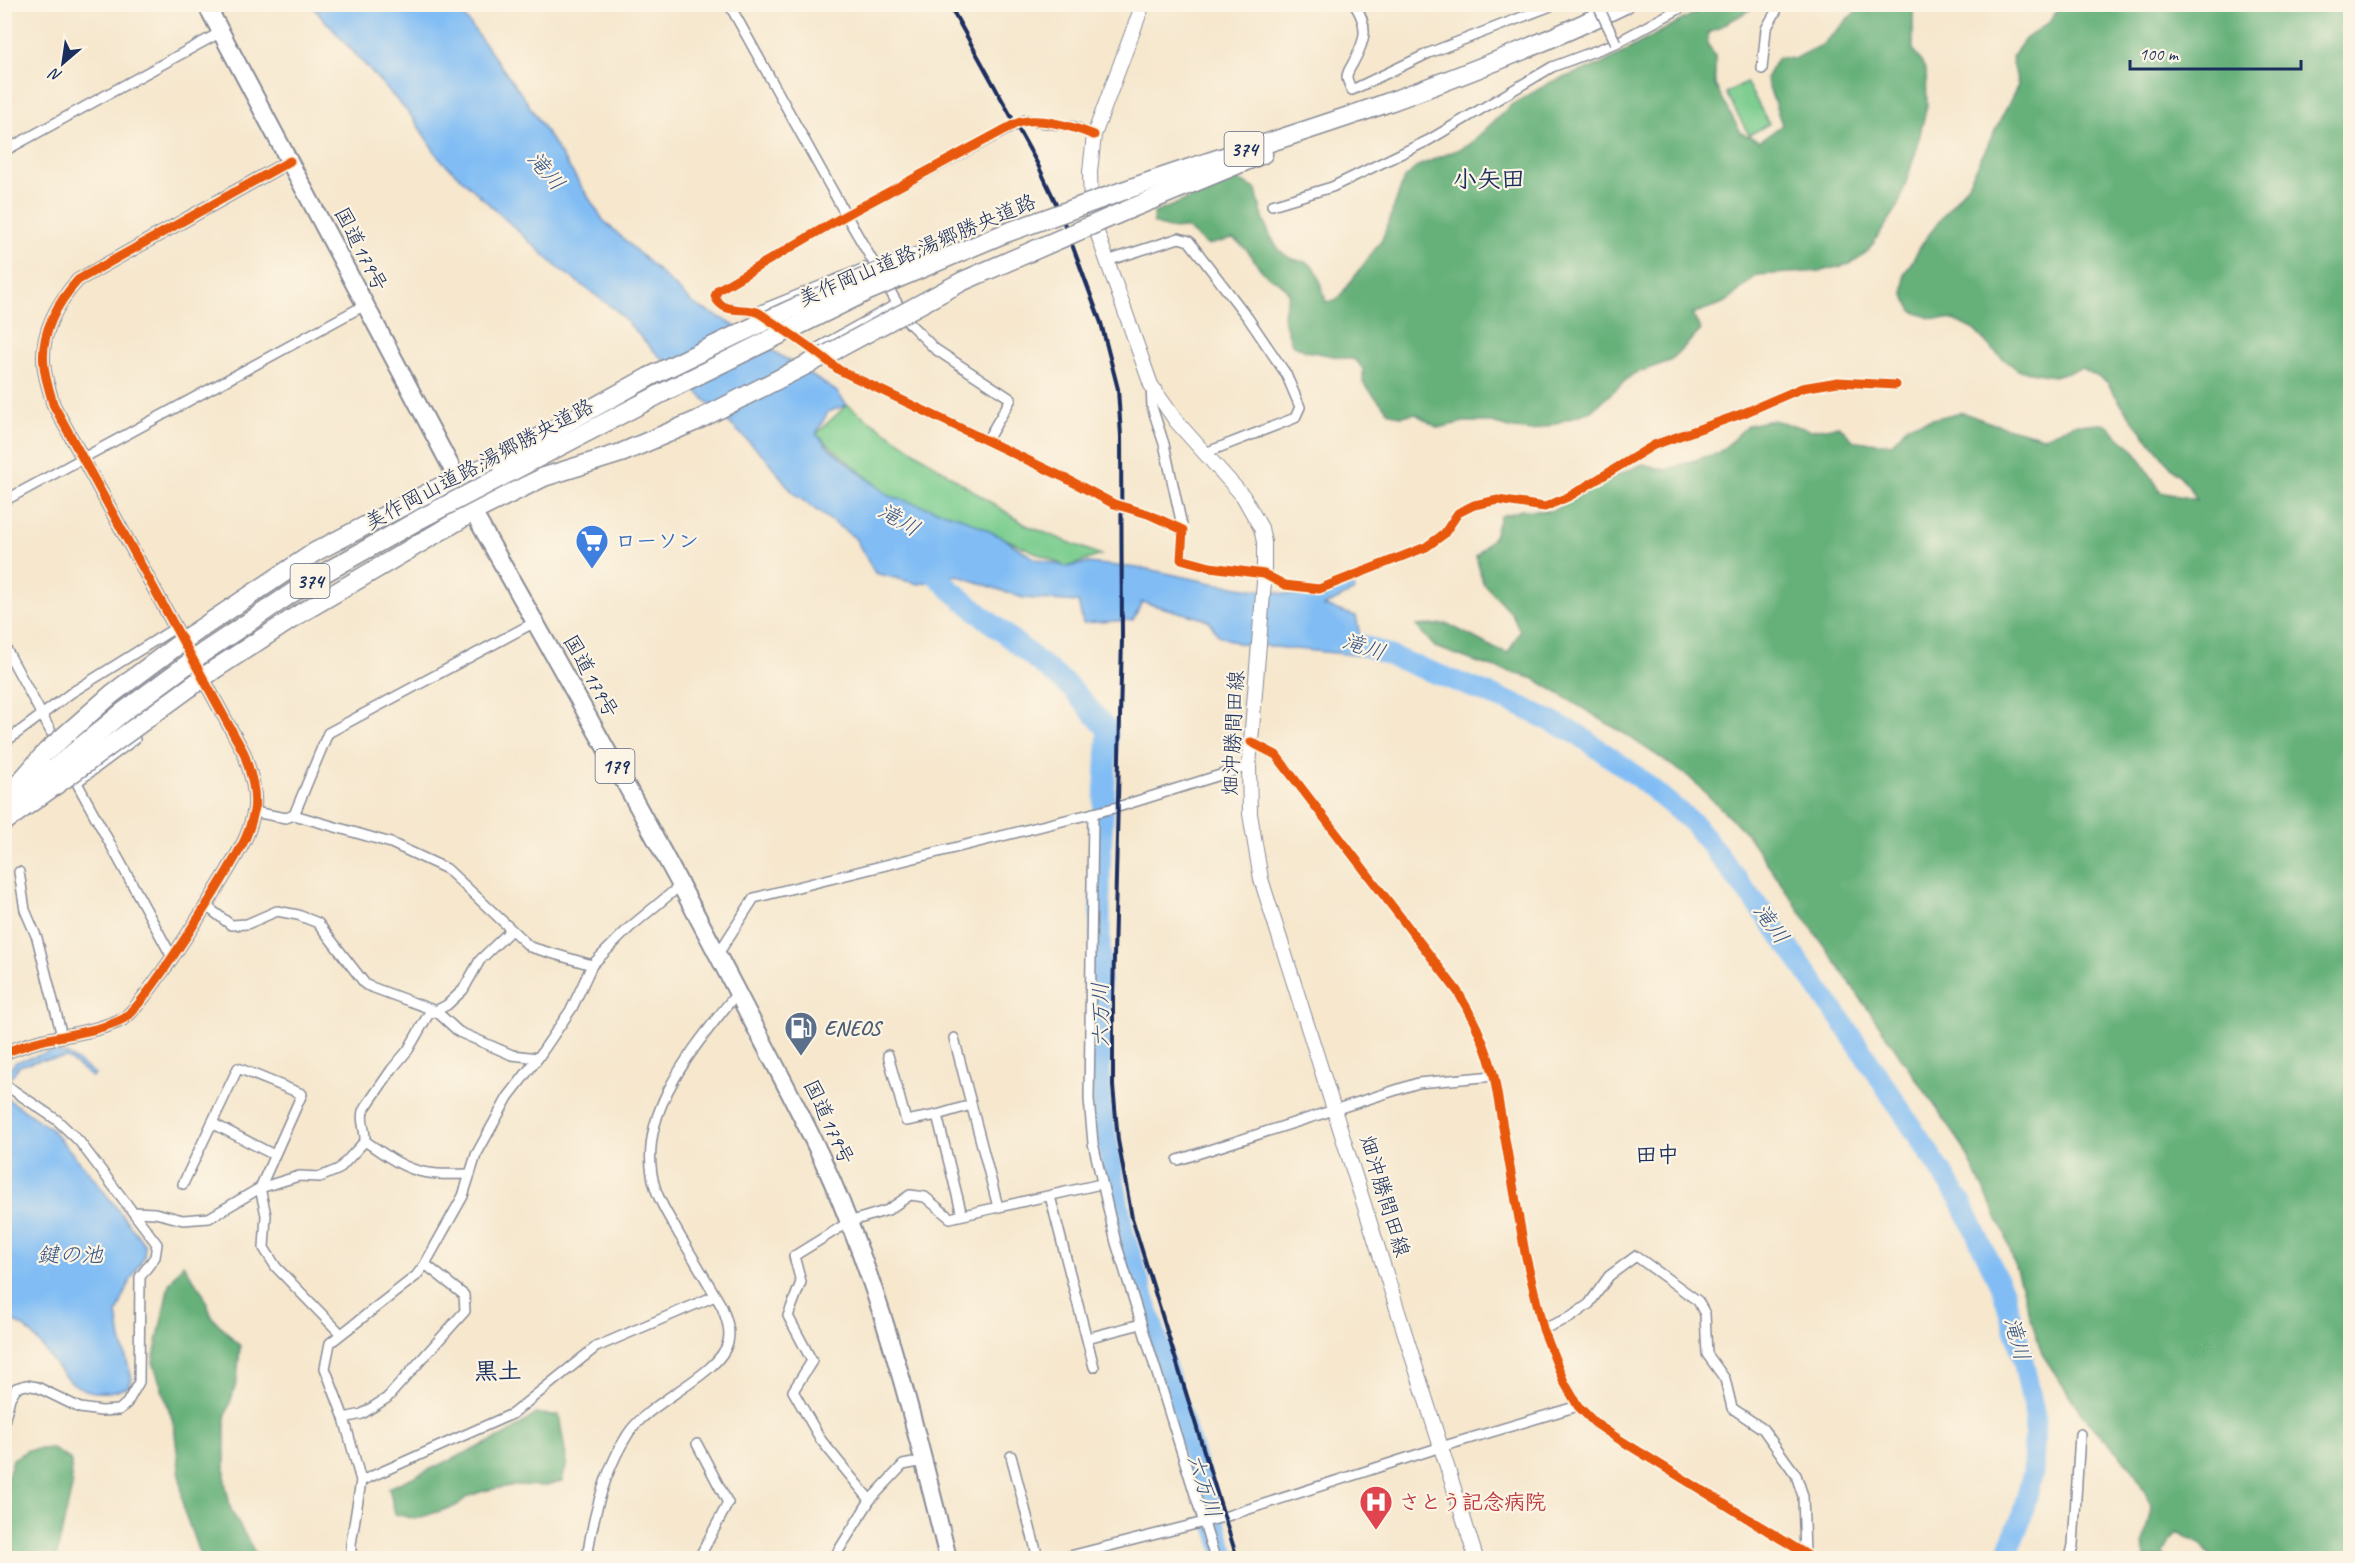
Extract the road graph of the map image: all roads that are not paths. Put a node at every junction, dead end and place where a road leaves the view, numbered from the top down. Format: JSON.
{"nodes":[{"id":1,"x":206,"y":4,"type":"edge"},
{"id":2,"x":729,"y":4,"type":"edge"},
{"id":3,"x":1143,"y":4,"type":"edge"},
{"id":4,"x":1354,"y":4,"type":"edge"},
{"id":5,"x":1556,"y":4,"type":"edge"},
{"id":6,"x":1597,"y":4,"type":"edge"},
{"id":7,"x":1625,"y":4,"type":"edge"},
{"id":8,"x":1688,"y":4,"type":"edge"},
{"id":9,"x":1780,"y":4,"type":"edge"},
{"id":10,"x":221,"y":32,"type":"junction"},
{"id":11,"x":1616,"y":43,"type":"junction"},
{"id":12,"x":1762,"y":69,"type":"dead end"},
{"id":13,"x":1381,"y":105,"type":"junction"},
{"id":14,"x":1094,"y":135,"type":"junction"},
{"id":15,"x":6,"y":150,"type":"edge"},
{"id":16,"x":290,"y":160,"type":"junction"},
{"id":17,"x":1272,"y":205,"type":"dead end"},
{"id":18,"x":846,"y":215,"type":"junction"},
{"id":19,"x":968,"y":248,"type":"junction"},
{"id":20,"x":1107,"y":261,"type":"junction"},
{"id":21,"x":874,"y":264,"type":"junction"},
{"id":22,"x":897,"y":304,"type":"junction"},
{"id":23,"x":365,"y":305,"type":"junction"},
{"id":24,"x":756,"y":312,"type":"junction"},
{"id":25,"x":814,"y":350,"type":"junction"},
{"id":26,"x":1151,"y":385,"type":"junction"},
{"id":27,"x":1896,"y":385,"type":"dead end"},
{"id":28,"x":987,"y":440,"type":"junction"},
{"id":29,"x":1205,"y":453,"type":"junction"},
{"id":30,"x":82,"y":459,"type":"junction"},
{"id":31,"x":457,"y":478,"type":"junction"},
{"id":32,"x":4,"y":501,"type":"edge"},
{"id":33,"x":473,"y":512,"type":"junction"},
{"id":34,"x":1183,"y":530,"type":"junction"},
{"id":35,"x":1264,"y":578,"type":"junction"},
{"id":36,"x":535,"y":622,"type":"junction"},
{"id":37,"x":183,"y":632,"type":"junction"},
{"id":38,"x":4,"y":645,"type":"edge"},
{"id":39,"x":211,"y":677,"type":"junction"},
{"id":40,"x":42,"y":715,"type":"junction"},
{"id":41,"x":1251,"y":742,"type":"junction"},
{"id":42,"x":4,"y":744,"type":"edge"},
{"id":43,"x":1249,"y":766,"type":"junction"},
{"id":44,"x":60,"y":770,"type":"junction"},
{"id":45,"x":4,"y":800,"type":"edge"},
{"id":46,"x":254,"y":812,"type":"junction"},
{"id":47,"x":4,"y":813,"type":"edge"},
{"id":48,"x":1093,"y":813,"type":"junction"},
{"id":49,"x":294,"y":815,"type":"junction"},
{"id":50,"x":4,"y":822,"type":"edge"},
{"id":51,"x":19,"y":872,"type":"dead end"},
{"id":52,"x":681,"y":885,"type":"junction"},
{"id":53,"x":205,"y":905,"type":"junction"},
{"id":54,"x":510,"y":931,"type":"junction"},
{"id":55,"x":718,"y":954,"type":"junction"},
{"id":56,"x":172,"y":957,"type":"junction"},
{"id":57,"x":592,"y":965,"type":"junction"},
{"id":58,"x":737,"y":993,"type":"junction"},
{"id":59,"x":436,"y":1011,"type":"junction"},
{"id":60,"x":62,"y":1036,"type":"junction"},
{"id":61,"x":954,"y":1038,"type":"dead end"},
{"id":62,"x":4,"y":1053,"type":"edge"},
{"id":63,"x":888,"y":1055,"type":"dead end"},
{"id":64,"x":538,"y":1058,"type":"junction"},
{"id":65,"x":1494,"y":1076,"type":"junction"},
{"id":66,"x":4,"y":1084,"type":"edge"},
{"id":67,"x":971,"y":1105,"type":"junction"},
{"id":68,"x":1336,"y":1111,"type":"junction"},
{"id":69,"x":938,"y":1114,"type":"junction"},
{"id":70,"x":212,"y":1123,"type":"junction"},
{"id":71,"x":365,"y":1141,"type":"junction"},
{"id":72,"x":274,"y":1155,"type":"junction"},
{"id":73,"x":1178,"y":1160,"type":"dead end"},
{"id":74,"x":470,"y":1174,"type":"junction"},
{"id":75,"x":183,"y":1184,"type":"dead end"},
{"id":76,"x":1101,"y":1184,"type":"junction"},
{"id":77,"x":260,"y":1188,"type":"junction"},
{"id":78,"x":1050,"y":1196,"type":"junction"},
{"id":79,"x":998,"y":1207,"type":"junction"},
{"id":80,"x":134,"y":1212,"type":"junction"},
{"id":81,"x":962,"y":1215,"type":"junction"},
{"id":82,"x":849,"y":1222,"type":"junction"},
{"id":83,"x":425,"y":1264,"type":"junction"},
{"id":84,"x":715,"y":1296,"type":"junction"},
{"id":85,"x":1141,"y":1323,"type":"junction"},
{"id":86,"x":1543,"y":1329,"type":"junction"},
{"id":87,"x":341,"y":1334,"type":"junction"},
{"id":88,"x":1087,"y":1338,"type":"junction"},
{"id":89,"x":1094,"y":1366,"type":"dead end"},
{"id":90,"x":1578,"y":1406,"type":"junction"},
{"id":91,"x":344,"y":1418,"type":"junction"},
{"id":92,"x":4,"y":1422,"type":"edge"},
{"id":93,"x":2080,"y":1434,"type":"dead end"},
{"id":94,"x":698,"y":1444,"type":"dead end"},
{"id":95,"x":1441,"y":1447,"type":"junction"},
{"id":96,"x":1011,"y":1456,"type":"dead end"},
{"id":97,"x":924,"y":1461,"type":"junction"},
{"id":98,"x":361,"y":1481,"type":"junction"},
{"id":99,"x":870,"y":1500,"type":"junction"},
{"id":100,"x":1203,"y":1522,"type":"junction"},
{"id":101,"x":1808,"y":1556,"type":"edge"},
{"id":102,"x":351,"y":1558,"type":"edge"},
{"id":103,"x":586,"y":1558,"type":"edge"},
{"id":104,"x":699,"y":1558,"type":"edge"},
{"id":105,"x":834,"y":1558,"type":"edge"},
{"id":106,"x":948,"y":1558,"type":"edge"},
{"id":107,"x":1038,"y":1558,"type":"edge"},
{"id":108,"x":1062,"y":1558,"type":"edge"},
{"id":109,"x":1215,"y":1558,"type":"edge"},
{"id":110,"x":1476,"y":1558,"type":"edge"},
{"id":111,"x":2070,"y":1558,"type":"edge"}],
"edges":[{"from":1,"to":10,"type":"highway","name":"国道179号","number":"179"},
{"from":2,"to":18,"type":"street"},
{"from":3,"to":14,"type":"main road","name":"畑沖勝間田線"},
{"from":4,"to":5,"type":"street"},
{"from":6,"to":11,"type":"street","bridge":true},
{"from":7,"to":13,"type":"highway","name":"美作岡山道路;湯郷勝央道路","number":"374"},
{"from":8,"to":11,"type":"street"},
{"from":9,"to":12,"type":"street"},
{"from":10,"to":15,"type":"street"},
{"from":10,"to":16,"type":"highway","name":"国道179号","number":"179"},
{"from":11,"to":17,"type":"street"},
{"from":13,"to":19,"type":"highway","name":"美作岡山道路;湯郷勝央道路","number":"374","bridge":true},
{"from":13,"to":33,"type":"highway","bridge":true},
{"from":14,"to":18,"type":"street"},
{"from":14,"to":20,"type":"main road","name":"畑沖勝間田線"},
{"from":16,"to":23,"type":"highway","name":"国道179号","number":"179"},
{"from":16,"to":30,"type":"street"},
{"from":18,"to":21,"type":"street"},
{"from":18,"to":24,"type":"street"},
{"from":19,"to":31,"type":"highway","bridge":true},
{"from":19,"to":44,"type":"highway","name":"美作岡山道路;湯郷勝央道路","number":"374","bridge":true},
{"from":20,"to":26,"type":"main road","name":"畑沖勝間田線"},
{"from":20,"to":29,"type":"street"},
{"from":21,"to":22,"type":"street"},
{"from":21,"to":24,"type":"street"},
{"from":22,"to":25,"type":"street"},
{"from":22,"to":28,"type":"street"},
{"from":23,"to":30,"type":"street"},
{"from":23,"to":31,"type":"highway","name":"国道179号","number":"179"},
{"from":24,"to":25,"type":"street"},
{"from":25,"to":28,"type":"street"},
{"from":26,"to":29,"type":"main road","name":"畑沖勝間田線"},
{"from":26,"to":34,"type":"street"},
{"from":27,"to":35,"type":"street"},
{"from":28,"to":34,"type":"street"},
{"from":29,"to":35,"type":"main road","name":"畑沖勝間田線"},
{"from":30,"to":32,"type":"street"},
{"from":30,"to":37,"type":"street"},
{"from":31,"to":33,"type":"highway","name":"国道179号","number":"179"},
{"from":31,"to":37,"type":"highway"},
{"from":33,"to":36,"type":"highway","name":"国道179号","number":"179"},
{"from":33,"to":39,"type":"highway"},
{"from":34,"to":35,"type":"street"},
{"from":35,"to":41,"type":"main road","name":"畑沖勝間田線"},
{"from":36,"to":49,"type":"street"},
{"from":36,"to":52,"type":"highway","name":"国道179号","number":"179"},
{"from":37,"to":39,"type":"street"},
{"from":37,"to":40,"type":"street"},
{"from":37,"to":44,"type":"highway","bridge":true},
{"from":38,"to":40,"type":"street"},
{"from":39,"to":44,"type":"highway","bridge":true},
{"from":39,"to":46,"type":"street"},
{"from":40,"to":42,"type":"street"},
{"from":40,"to":44,"type":"street"},
{"from":41,"to":43,"type":"main road","name":"畑沖勝間田線"},
{"from":41,"to":65,"type":"street"},
{"from":43,"to":48,"type":"street"},
{"from":43,"to":68,"type":"main road","name":"畑沖勝間田線"},
{"from":44,"to":45,"type":"highway"},
{"from":44,"to":47,"type":"highway","name":"美作岡山道路;湯郷勝央道路","number":"374"},
{"from":44,"to":50,"type":"highway"},
{"from":44,"to":56,"type":"street"},
{"from":46,"to":49,"type":"street"},
{"from":46,"to":53,"type":"street"},
{"from":48,"to":55,"type":"street"},
{"from":48,"to":76,"type":"street"},
{"from":49,"to":54,"type":"street"},
{"from":51,"to":60,"type":"street"},
{"from":52,"to":55,"type":"highway","name":"国道179号","number":"179"},
{"from":52,"to":57,"type":"street"},
{"from":53,"to":56,"type":"street"},
{"from":53,"to":59,"type":"street"},
{"from":54,"to":57,"type":"street"},
{"from":54,"to":59,"type":"street"},
{"from":55,"to":58,"type":"highway","name":"国道179号","number":"179"},
{"from":56,"to":60,"type":"street"},
{"from":57,"to":64,"type":"street"},
{"from":58,"to":82,"type":"highway","name":"国道179号","number":"179"},
{"from":58,"to":84,"type":"street"},
{"from":59,"to":64,"type":"street"},
{"from":59,"to":71,"type":"street"},
{"from":60,"to":62,"type":"street"},
{"from":61,"to":67,"type":"street"},
{"from":63,"to":69,"type":"street"},
{"from":64,"to":74,"type":"street"},
{"from":65,"to":68,"type":"street"},
{"from":65,"to":86,"type":"street"},
{"from":66,"to":80,"type":"street"},
{"from":67,"to":69,"type":"street"},
{"from":67,"to":79,"type":"street"},
{"from":68,"to":73,"type":"street"},
{"from":68,"to":95,"type":"main road","name":"畑沖勝間田線"},
{"from":69,"to":81,"type":"street"},
{"from":70,"to":72,"type":"street"},
{"from":70,"to":72,"type":"street"},
{"from":70,"to":75,"type":"street"},
{"from":71,"to":74,"type":"street"},
{"from":71,"to":77,"type":"street"},
{"from":72,"to":77,"type":"street"},
{"from":74,"to":83,"type":"street"},
{"from":76,"to":78,"type":"street"},
{"from":76,"to":85,"type":"street"},
{"from":77,"to":80,"type":"street"},
{"from":77,"to":87,"type":"street"},
{"from":78,"to":79,"type":"street"},
{"from":78,"to":88,"type":"street"},
{"from":79,"to":81,"type":"street"},
{"from":80,"to":92,"type":"street"},
{"from":81,"to":82,"type":"street"},
{"from":82,"to":97,"type":"highway","name":"国道179号","number":"179"},
{"from":82,"to":99,"type":"street"},
{"from":83,"to":87,"type":"street"},
{"from":83,"to":91,"type":"street"},
{"from":84,"to":98,"type":"street"},
{"from":84,"to":103,"type":"street"},
{"from":85,"to":88,"type":"street"},
{"from":85,"to":100,"type":"street"},
{"from":86,"to":90,"type":"street"},
{"from":86,"to":101,"type":"street"},
{"from":87,"to":91,"type":"street"},
{"from":88,"to":89,"type":"street"},
{"from":90,"to":95,"type":"street"},
{"from":90,"to":101,"type":"street"},
{"from":91,"to":98,"type":"street"},
{"from":93,"to":111,"type":"street"},
{"from":94,"to":104,"type":"street"},
{"from":95,"to":100,"type":"street"},
{"from":95,"to":110,"type":"main road","name":"畑沖勝間田線"},
{"from":96,"to":107,"type":"street"},
{"from":97,"to":99,"type":"street"},
{"from":97,"to":106,"type":"highway","name":"国道179号","number":"179"},
{"from":98,"to":102,"type":"street"},
{"from":99,"to":105,"type":"street"},
{"from":100,"to":108,"type":"street"},
{"from":100,"to":109,"type":"street"}]}
